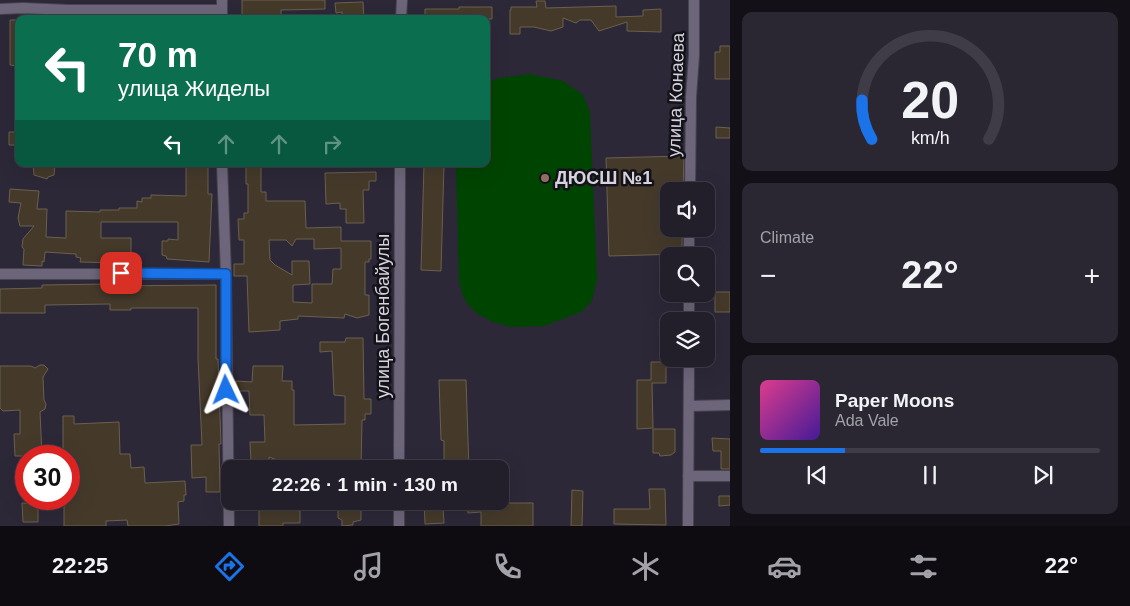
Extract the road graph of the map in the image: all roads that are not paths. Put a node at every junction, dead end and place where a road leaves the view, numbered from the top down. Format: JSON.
{"nodes":[{"id":1,"x":402,"y":0,"type":"edge"},
{"id":2,"x":694,"y":0,"type":"edge"},
{"id":3,"x":0,"y":10,"type":"edge"},
{"id":4,"x":222,"y":10,"type":"edge"},
{"id":5,"x":402,"y":15,"type":"edge"},
{"id":6,"x":222,"y":167,"type":"edge"},
{"id":7,"x":400,"y":167,"type":"edge"},
{"id":8,"x":690,"y":182,"type":"edge"},
{"id":9,"x":0,"y":274,"type":"edge"},
{"id":10,"x":226,"y":274,"type":"junction"},
{"id":11,"x":689,"y":367,"type":"edge"},
{"id":12,"x":730,"y":405,"type":"edge"},
{"id":13,"x":690,"y":406,"type":"junction"},
{"id":14,"x":399,"y":460,"type":"edge"},
{"id":15,"x":688,"y":476,"type":"junction"},
{"id":16,"x":730,"y":476,"type":"edge"},
{"id":17,"x":399,"y":510,"type":"edge"},
{"id":18,"x":229,"y":526,"type":"edge"},
{"id":19,"x":399,"y":526,"type":"edge"},
{"id":20,"x":688,"y":526,"type":"edge"}],
"edges":[{"from":1,"to":5,"type":"street"},
{"from":2,"to":8,"type":"street","name":"улица Конаева"},
{"from":3,"to":4,"type":"street"},
{"from":6,"to":10,"type":"street"},
{"from":7,"to":14,"type":"street","name":"улица Богенбайулы"},
{"from":9,"to":10,"type":"street"},
{"from":10,"to":18,"type":"street"},
{"from":11,"to":13,"type":"street"},
{"from":12,"to":13,"type":"street"},
{"from":13,"to":15,"type":"street"},
{"from":15,"to":16,"type":"street"},
{"from":15,"to":20,"type":"street"},
{"from":17,"to":19,"type":"street"}]}
